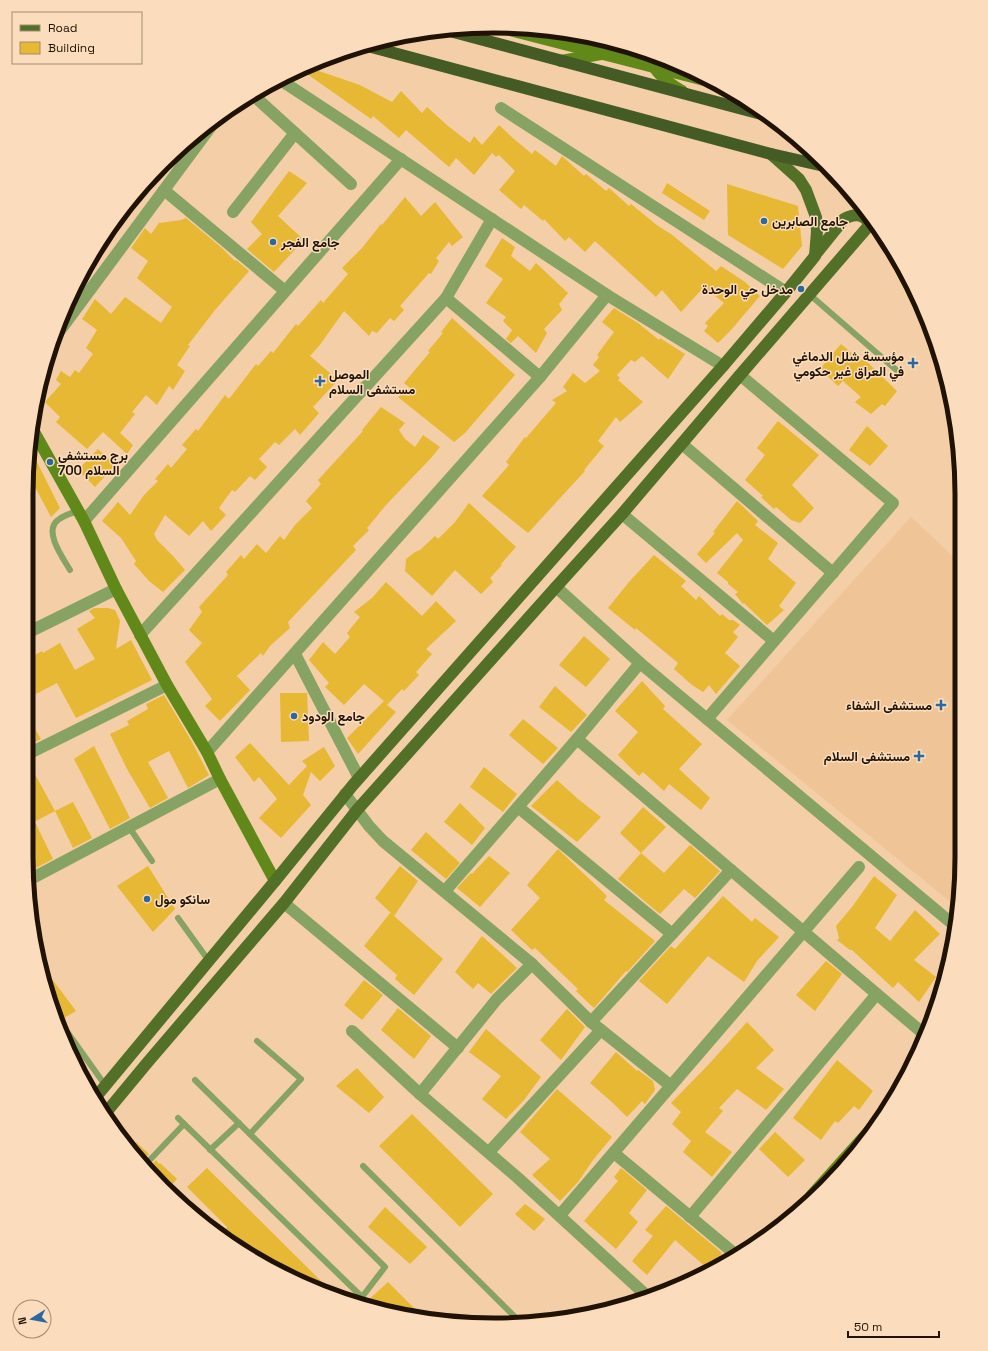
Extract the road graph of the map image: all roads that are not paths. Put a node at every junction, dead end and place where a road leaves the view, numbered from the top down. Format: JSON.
{"nodes":[{"id":1,"x":462,"y":34,"type":"edge"},
{"id":2,"x":525,"y":34,"type":"edge"},
{"id":3,"x":389,"y":46,"type":"edge"},
{"id":4,"x":610,"y":48,"type":"edge"},
{"id":5,"x":601,"y":54,"type":"junction"},
{"id":6,"x":561,"y":61,"type":"junction"},
{"id":7,"x":661,"y":66,"type":"edge"},
{"id":8,"x":675,"y":71,"type":"edge"},
{"id":9,"x":286,"y":83,"type":"edge"},
{"id":10,"x":686,"y":94,"type":"junction"},
{"id":11,"x":257,"y":99,"type":"edge"},
{"id":12,"x":501,"y":108,"type":"dead end"},
{"id":13,"x":750,"y":111,"type":"edge"},
{"id":14,"x":295,"y":133,"type":"junction"},
{"id":15,"x":205,"y":135,"type":"edge"},
{"id":16,"x":771,"y":154,"type":"junction"},
{"id":17,"x":401,"y":159,"type":"junction"},
{"id":18,"x":816,"y":164,"type":"edge"},
{"id":19,"x":351,"y":184,"type":"dead end"},
{"id":20,"x":164,"y":190,"type":"junction"},
{"id":21,"x":233,"y":212,"type":"dead end"},
{"id":22,"x":862,"y":217,"type":"edge"},
{"id":23,"x":492,"y":219,"type":"junction"},
{"id":24,"x":868,"y":225,"type":"edge"},
{"id":25,"x":815,"y":256,"type":"junction"},
{"id":26,"x":285,"y":291,"type":"junction"},
{"id":27,"x":786,"y":292,"type":"junction"},
{"id":28,"x":809,"y":294,"type":"junction"},
{"id":29,"x":607,"y":295,"type":"junction"},
{"id":30,"x":446,"y":298,"type":"junction"},
{"id":31,"x":67,"y":322,"type":"edge"},
{"id":32,"x":723,"y":366,"type":"junction"},
{"id":33,"x":902,"y":374,"type":"dead end"},
{"id":34,"x":740,"y":375,"type":"junction"},
{"id":35,"x":540,"y":377,"type":"junction"},
{"id":36,"x":36,"y":441,"type":"edge"},
{"id":37,"x":682,"y":444,"type":"junction"},
{"id":38,"x":622,"y":514,"type":"junction"},
{"id":39,"x":81,"y":516,"type":"junction"},
{"id":40,"x":70,"y":570,"type":"dead end"},
{"id":41,"x":833,"y":573,"type":"junction"},
{"id":42,"x":556,"y":587,"type":"junction"},
{"id":43,"x":116,"y":589,"type":"junction"},
{"id":44,"x":33,"y":630,"type":"edge"},
{"id":45,"x":140,"y":635,"type":"junction"},
{"id":46,"x":774,"y":641,"type":"junction"},
{"id":47,"x":295,"y":654,"type":"junction"},
{"id":48,"x":640,"y":663,"type":"junction"},
{"id":49,"x":167,"y":685,"type":"junction"},
{"id":50,"x":707,"y":719,"type":"junction"},
{"id":51,"x":577,"y":739,"type":"junction"},
{"id":52,"x":33,"y":752,"type":"edge"},
{"id":53,"x":207,"y":752,"type":"junction"},
{"id":54,"x":359,"y":778,"type":"junction"},
{"id":55,"x":220,"y":779,"type":"junction"},
{"id":56,"x":345,"y":794,"type":"junction"},
{"id":57,"x":518,"y":807,"type":"junction"},
{"id":58,"x":357,"y":810,"type":"junction"},
{"id":59,"x":129,"y":827,"type":"junction"},
{"id":60,"x":152,"y":861,"type":"dead end"},
{"id":61,"x":859,"y":867,"type":"dead end"},
{"id":62,"x":731,"y":870,"type":"junction"},
{"id":63,"x":34,"y":878,"type":"edge"},
{"id":64,"x":275,"y":881,"type":"junction"},
{"id":65,"x":444,"y":891,"type":"junction"},
{"id":66,"x":284,"y":903,"type":"junction"},
{"id":67,"x":178,"y":918,"type":"dead end"},
{"id":68,"x":950,"y":922,"type":"edge"},
{"id":69,"x":804,"y":931,"type":"junction"},
{"id":70,"x":672,"y":934,"type":"junction"},
{"id":71,"x":209,"y":961,"type":"junction"},
{"id":72,"x":532,"y":964,"type":"junction"},
{"id":73,"x":876,"y":995,"type":"junction"},
{"id":74,"x":596,"y":1026,"type":"junction"},
{"id":75,"x":352,"y":1031,"type":"dead end"},
{"id":76,"x":921,"y":1031,"type":"edge"},
{"id":77,"x":69,"y":1036,"type":"edge"},
{"id":78,"x":257,"y":1041,"type":"dead end"},
{"id":79,"x":458,"y":1048,"type":"junction"},
{"id":80,"x":195,"y":1080,"type":"dead end"},
{"id":81,"x":105,"y":1085,"type":"junction"},
{"id":82,"x":671,"y":1086,"type":"junction"},
{"id":83,"x":98,"y":1093,"type":"edge"},
{"id":84,"x":420,"y":1094,"type":"junction"},
{"id":85,"x":109,"y":1109,"type":"edge"},
{"id":86,"x":178,"y":1118,"type":"dead end"},
{"id":87,"x":239,"y":1123,"type":"junction"},
{"id":88,"x":184,"y":1124,"type":"junction"},
{"id":89,"x":250,"y":1134,"type":"junction"},
{"id":90,"x":210,"y":1150,"type":"junction"},
{"id":91,"x":489,"y":1152,"type":"junction"},
{"id":92,"x":614,"y":1153,"type":"junction"},
{"id":93,"x":148,"y":1162,"type":"edge"},
{"id":94,"x":363,"y":1166,"type":"dead end"},
{"id":95,"x":560,"y":1215,"type":"junction"},
{"id":96,"x":690,"y":1217,"type":"junction"},
{"id":97,"x":732,"y":1251,"type":"edge"},
{"id":98,"x":644,"y":1293,"type":"edge"},
{"id":99,"x":362,"y":1297,"type":"joint"},
{"id":100,"x":515,"y":1317,"type":"edge"}],
"edges":[{"from":1,"to":6,"type":"highway"},
{"from":2,"to":5,"type":"street"},
{"from":3,"to":16,"type":"highway"},
{"from":4,"to":5,"type":"street"},
{"from":5,"to":6,"type":"street"},
{"from":5,"to":7,"type":"street"},
{"from":6,"to":10,"type":"highway"},
{"from":7,"to":8,"type":"street"},
{"from":7,"to":10,"type":"street"},
{"from":9,"to":17,"type":"street"},
{"from":10,"to":13,"type":"highway"},
{"from":11,"to":14,"type":"street"},
{"from":12,"to":27,"type":"street"},
{"from":14,"to":19,"type":"street"},
{"from":14,"to":21,"type":"street"},
{"from":15,"to":20,"type":"street"},
{"from":16,"to":18,"type":"highway"},
{"from":16,"to":25,"type":"main road"},
{"from":17,"to":23,"type":"street"},
{"from":17,"to":26,"type":"street"},
{"from":20,"to":26,"type":"street"},
{"from":20,"to":31,"type":"street"},
{"from":22,"to":25,"type":"main road"},
{"from":23,"to":29,"type":"street"},
{"from":23,"to":30,"type":"street"},
{"from":24,"to":28,"type":"main road"},
{"from":25,"to":27,"type":"main road"},
{"from":26,"to":39,"type":"street"},
{"from":27,"to":32,"type":"main road"},
{"from":28,"to":33,"type":"lane"},
{"from":28,"to":34,"type":"main road"},
{"from":29,"to":32,"type":"street"},
{"from":29,"to":35,"type":"street"},
{"from":30,"to":35,"type":"street"},
{"from":30,"to":45,"type":"street"},
{"from":32,"to":54,"type":"main road"},
{"from":34,"to":37,"type":"main road"},
{"from":34,"to":41,"type":"street"},
{"from":35,"to":47,"type":"street"},
{"from":36,"to":39,"type":"street"},
{"from":37,"to":38,"type":"main road"},
{"from":37,"to":41,"type":"street"},
{"from":38,"to":42,"type":"main road"},
{"from":38,"to":46,"type":"street"},
{"from":39,"to":40,"type":"lane"},
{"from":39,"to":43,"type":"street"},
{"from":41,"to":46,"type":"street"},
{"from":42,"to":48,"type":"street"},
{"from":42,"to":58,"type":"main road"},
{"from":43,"to":44,"type":"street"},
{"from":43,"to":45,"type":"street"},
{"from":45,"to":49,"type":"street"},
{"from":46,"to":50,"type":"street"},
{"from":47,"to":53,"type":"street"},
{"from":47,"to":54,"type":"street"},
{"from":48,"to":50,"type":"street"},
{"from":48,"to":51,"type":"street"},
{"from":49,"to":52,"type":"street"},
{"from":49,"to":53,"type":"street"},
{"from":50,"to":68,"type":"street"},
{"from":51,"to":57,"type":"street"},
{"from":51,"to":62,"type":"street"},
{"from":53,"to":55,"type":"street"},
{"from":54,"to":56,"type":"main road"},
{"from":55,"to":59,"type":"street"},
{"from":55,"to":64,"type":"street"},
{"from":56,"to":58,"type":"street"},
{"from":56,"to":64,"type":"main road"},
{"from":57,"to":65,"type":"street"},
{"from":57,"to":70,"type":"street"},
{"from":58,"to":65,"type":"street"},
{"from":58,"to":66,"type":"main road"},
{"from":59,"to":60,"type":"lane"},
{"from":59,"to":63,"type":"street"},
{"from":61,"to":69,"type":"street"},
{"from":62,"to":69,"type":"street"},
{"from":62,"to":70,"type":"street"},
{"from":64,"to":71,"type":"main road"},
{"from":65,"to":72,"type":"street"},
{"from":66,"to":79,"type":"street"},
{"from":66,"to":85,"type":"main road"},
{"from":67,"to":71,"type":"lane"},
{"from":69,"to":73,"type":"street"},
{"from":69,"to":82,"type":"street"},
{"from":70,"to":74,"type":"street"},
{"from":71,"to":81,"type":"main road"},
{"from":72,"to":74,"type":"street"},
{"from":72,"to":79,"type":"street"},
{"from":73,"to":76,"type":"street"},
{"from":73,"to":96,"type":"street"},
{"from":74,"to":82,"type":"street"},
{"from":74,"to":91,"type":"street"},
{"from":75,"to":84,"type":"street"},
{"from":77,"to":81,"type":"lane"},
{"from":78,"to":89,"type":"lane"},
{"from":79,"to":84,"type":"street"},
{"from":80,"to":87,"type":"lane"},
{"from":81,"to":83,"type":"main road"},
{"from":82,"to":92,"type":"street"},
{"from":84,"to":91,"type":"street"},
{"from":86,"to":88,"type":"lane"},
{"from":87,"to":89,"type":"lane"},
{"from":87,"to":90,"type":"lane"},
{"from":88,"to":90,"type":"lane"},
{"from":88,"to":93,"type":"lane"},
{"from":89,"to":99,"type":"lane"},
{"from":90,"to":99,"type":"lane"},
{"from":91,"to":95,"type":"street"},
{"from":92,"to":95,"type":"street"},
{"from":92,"to":96,"type":"street"},
{"from":94,"to":100,"type":"lane"},
{"from":95,"to":98,"type":"street"},
{"from":96,"to":97,"type":"street"}]}
